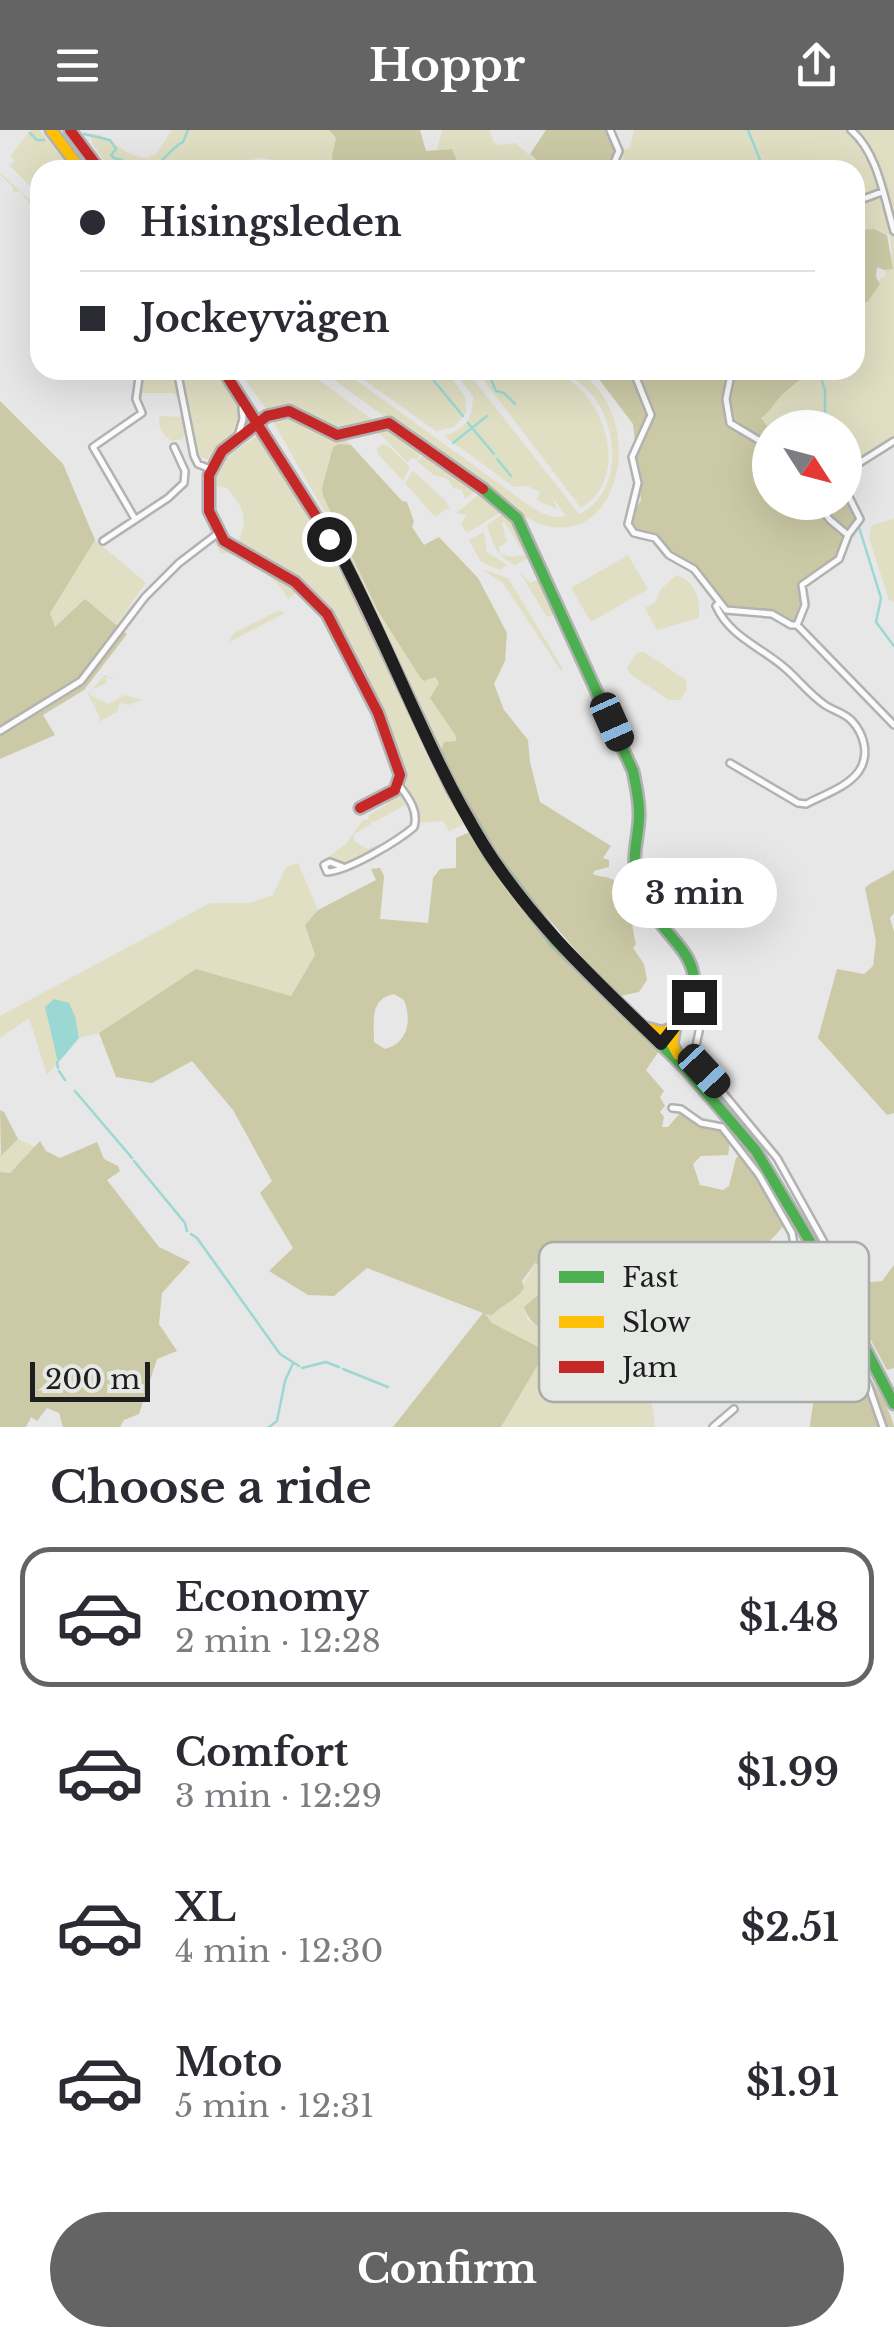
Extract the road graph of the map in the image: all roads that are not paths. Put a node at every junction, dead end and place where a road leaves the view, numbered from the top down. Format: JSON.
{"nodes":[{"id":1,"x":60,"y":130,"type":"edge"},
{"id":2,"x":610,"y":130,"type":"edge"},
{"id":3,"x":851,"y":130,"type":"edge"},
{"id":4,"x":82,"y":160,"type":"edge"},
{"id":5,"x":615,"y":160,"type":"edge"},
{"id":6,"x":882,"y":192,"type":"junction"},
{"id":7,"x":865,"y":198,"type":"edge"},
{"id":8,"x":894,"y":231,"type":"edge"},
{"id":9,"x":139,"y":380,"type":"edge"},
{"id":10,"x":180,"y":380,"type":"edge"},
{"id":11,"x":230,"y":380,"type":"edge"},
{"id":12,"x":233,"y":380,"type":"edge"},
{"id":13,"x":637,"y":380,"type":"edge"},
{"id":14,"x":730,"y":380,"type":"edge"},
{"id":15,"x":261,"y":420,"type":"junction"},
{"id":16,"x":752,"y":437,"type":"edge"},
{"id":17,"x":234,"y":440,"type":"junction"},
{"id":18,"x":894,"y":441,"type":"edge"},
{"id":19,"x":174,"y":447,"type":"dead end"},
{"id":20,"x":862,"y":461,"type":"edge"},
{"id":21,"x":210,"y":469,"type":"junction"},
{"id":22,"x":135,"y":519,"type":"junction"},
{"id":23,"x":830,"y":520,"type":"edge"},
{"id":24,"x":859,"y":520,"type":"edge"},
{"id":25,"x":217,"y":534,"type":"junction"},
{"id":26,"x":848,"y":535,"type":"junction"},
{"id":27,"x":103,"y":541,"type":"dead end"},
{"id":28,"x":719,"y":603,"type":"junction"},
{"id":29,"x":797,"y":624,"type":"junction"},
{"id":30,"x":894,"y":725,"type":"edge"},
{"id":31,"x":0,"y":731,"type":"edge"},
{"id":32,"x":730,"y":762,"type":"dead end"},
{"id":33,"x":399,"y":785,"type":"junction"},
{"id":34,"x":360,"y":808,"type":"dead end"},
{"id":35,"x":344,"y":867,"type":"dead end"},
{"id":36,"x":697,"y":989,"type":"junction"},
{"id":37,"x":643,"y":1026,"type":"junction"},
{"id":38,"x":675,"y":1028,"type":"junction"},
{"id":39,"x":661,"y":1044,"type":"junction"},
{"id":40,"x":682,"y":1065,"type":"junction"},
{"id":41,"x":672,"y":1108,"type":"dead end"},
{"id":42,"x":794,"y":1242,"type":"edge"},
{"id":43,"x":808,"y":1242,"type":"edge"},
{"id":44,"x":824,"y":1242,"type":"edge"},
{"id":45,"x":869,"y":1356,"type":"edge"},
{"id":46,"x":869,"y":1387,"type":"edge"},
{"id":47,"x":894,"y":1404,"type":"edge"},
{"id":48,"x":734,"y":1409,"type":"dead end"},
{"id":49,"x":713,"y":1427,"type":"edge"},
{"id":50,"x":883,"y":1427,"type":"edge"}],
"edges":[{"from":1,"to":4,"type":"main road"},
{"from":2,"to":5,"type":"street"},
{"from":3,"to":6,"type":"street"},
{"from":6,"to":7,"type":"street"},
{"from":6,"to":8,"type":"street"},
{"from":9,"to":22,"type":"street"},
{"from":10,"to":21,"type":"street"},
{"from":11,"to":17,"type":"street"},
{"from":12,"to":15,"type":"main road"},
{"from":13,"to":28,"type":"street"},
{"from":14,"to":16,"type":"street"},
{"from":15,"to":17,"type":"main road"},
{"from":15,"to":36,"type":"main road"},
{"from":15,"to":37,"type":"main road"},
{"from":17,"to":21,"type":"main road"},
{"from":18,"to":20,"type":"street"},
{"from":19,"to":22,"type":"street"},
{"from":21,"to":25,"type":"main road"},
{"from":22,"to":27,"type":"street"},
{"from":23,"to":26,"type":"street"},
{"from":24,"to":26,"type":"street"},
{"from":25,"to":31,"type":"street"},
{"from":25,"to":33,"type":"main road"},
{"from":26,"to":29,"type":"street"},
{"from":28,"to":29,"type":"street"},
{"from":28,"to":32,"type":"street"},
{"from":29,"to":30,"type":"street"},
{"from":33,"to":34,"type":"main road"},
{"from":33,"to":35,"type":"street"},
{"from":36,"to":38,"type":"main road"},
{"from":36,"to":44,"type":"street"},
{"from":37,"to":38,"type":"main road"},
{"from":37,"to":39,"type":"main road"},
{"from":38,"to":39,"type":"main road"},
{"from":38,"to":40,"type":"main road"},
{"from":39,"to":40,"type":"main road"},
{"from":40,"to":43,"type":"main road"},
{"from":41,"to":42,"type":"street"},
{"from":45,"to":47,"type":"main road"},
{"from":46,"to":50,"type":"street"},
{"from":48,"to":49,"type":"street"}]}
